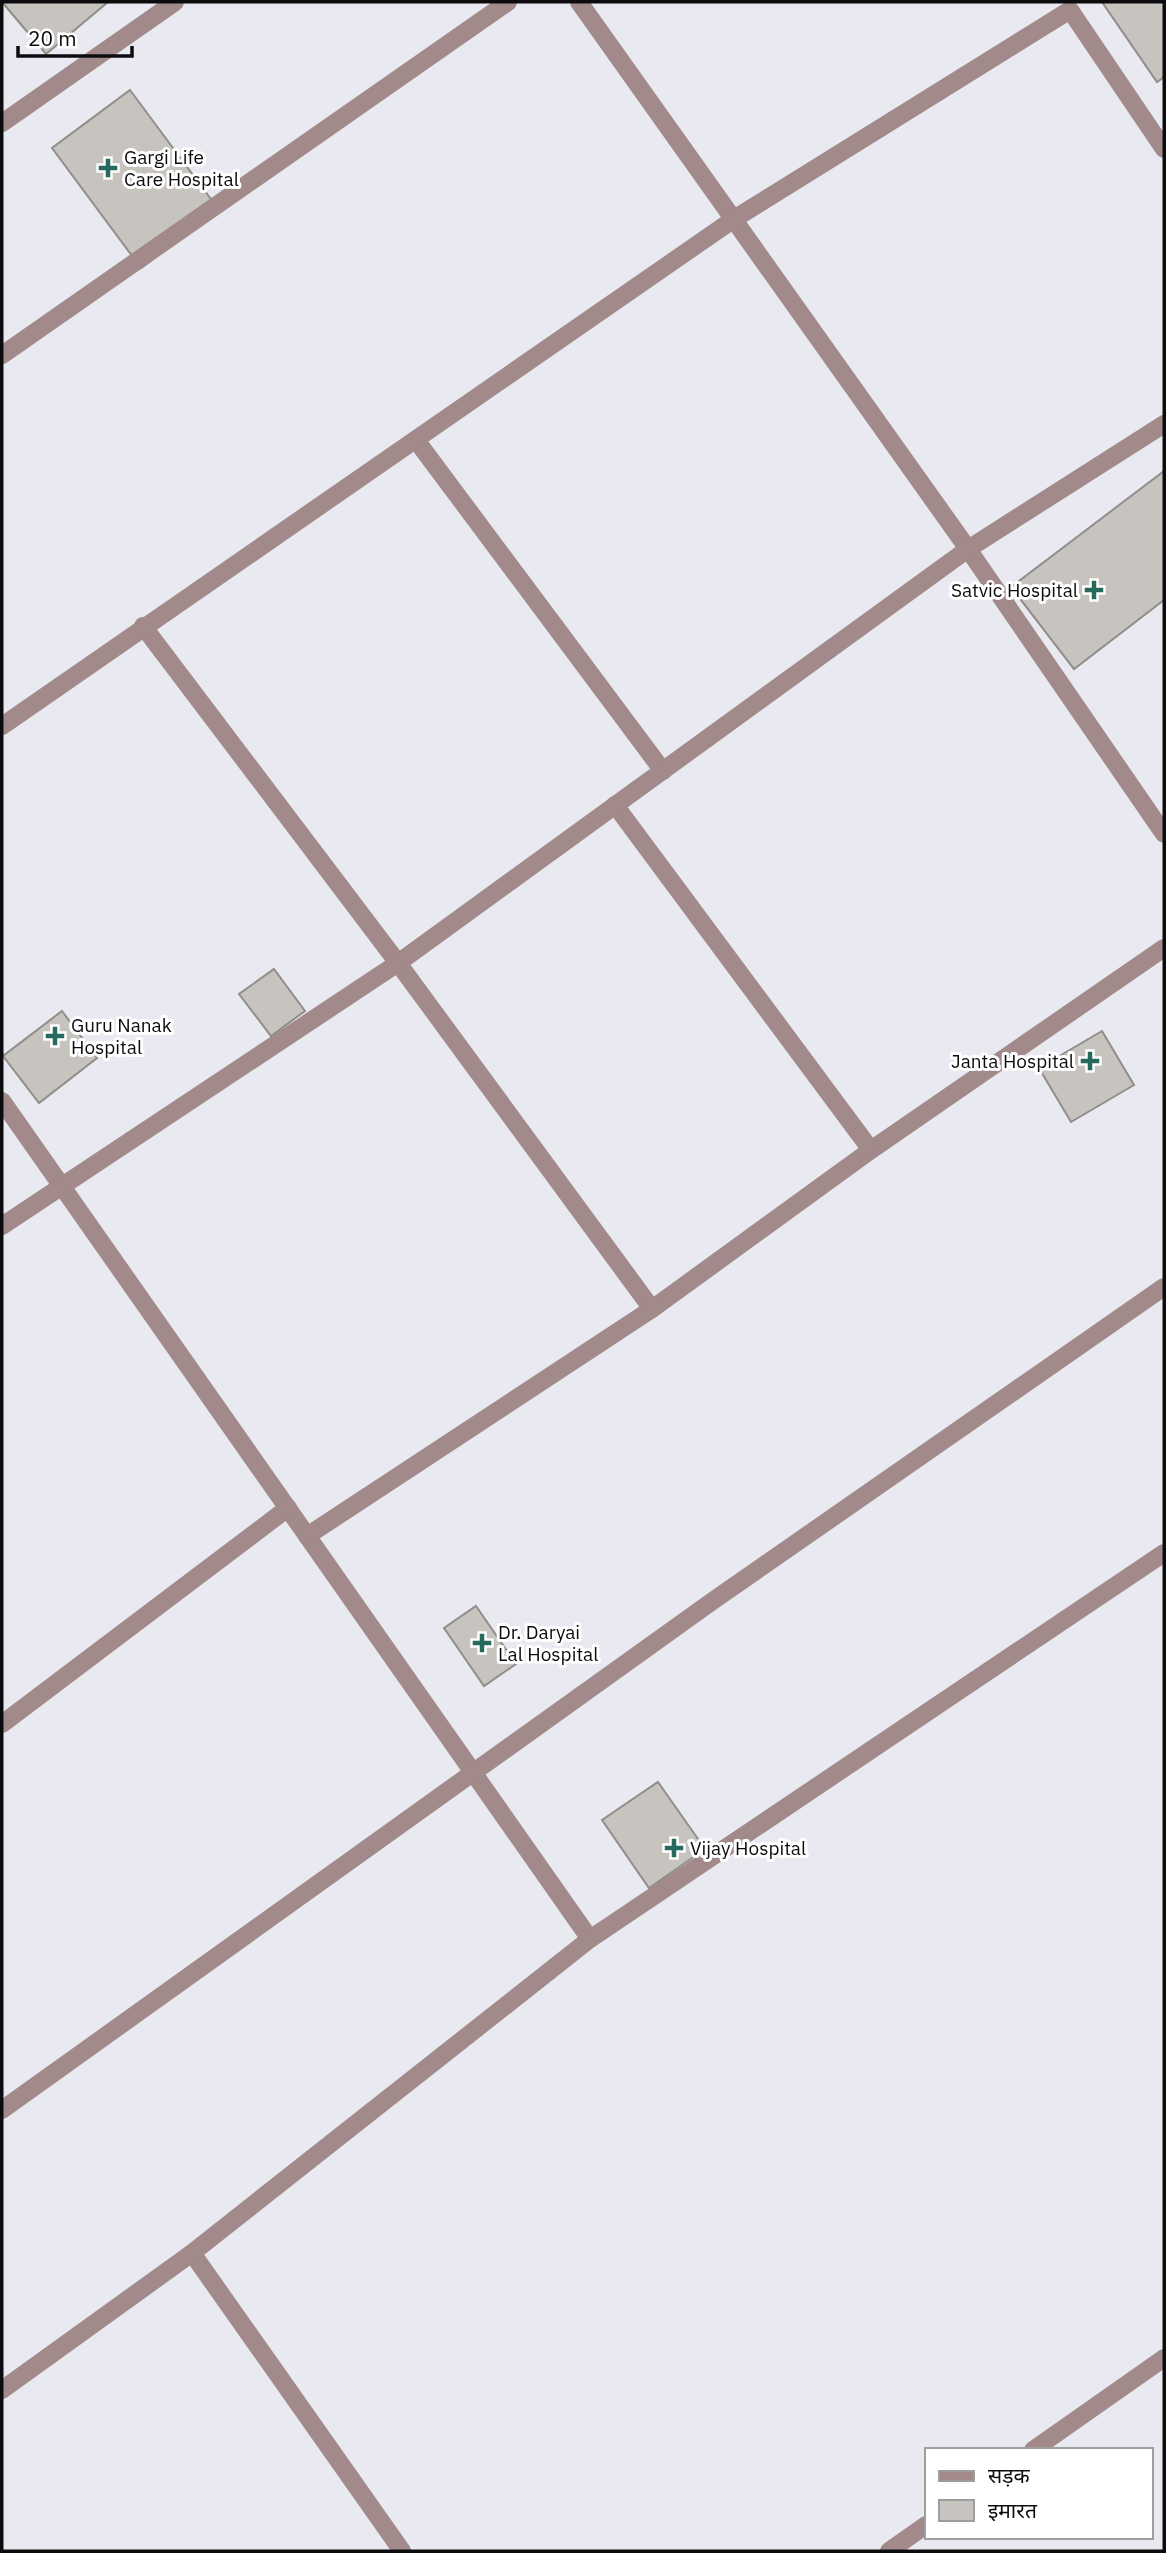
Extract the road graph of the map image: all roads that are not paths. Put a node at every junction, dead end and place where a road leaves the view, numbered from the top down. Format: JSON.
{"nodes":[{"id":1,"x":175,"y":2,"type":"edge"},
{"id":2,"x":508,"y":2,"type":"edge"},
{"id":3,"x":579,"y":2,"type":"edge"},
{"id":4,"x":2,"y":123,"type":"edge"},
{"id":5,"x":1164,"y":149,"type":"edge"},
{"id":6,"x":734,"y":219,"type":"junction"},
{"id":7,"x":2,"y":355,"type":"edge"},
{"id":8,"x":1164,"y":424,"type":"edge"},
{"id":9,"x":416,"y":440,"type":"junction"},
{"id":10,"x":968,"y":549,"type":"junction"},
{"id":11,"x":143,"y":626,"type":"junction"},
{"id":12,"x":2,"y":726,"type":"edge"},
{"id":13,"x":663,"y":771,"type":"junction"},
{"id":14,"x":615,"y":805,"type":"junction"},
{"id":15,"x":1164,"y":834,"type":"edge"},
{"id":16,"x":1164,"y":948,"type":"edge"},
{"id":17,"x":398,"y":963,"type":"junction"},
{"id":18,"x":2,"y":1101,"type":"edge"},
{"id":19,"x":871,"y":1150,"type":"junction"},
{"id":20,"x":61,"y":1186,"type":"junction"},
{"id":21,"x":2,"y":1226,"type":"edge"},
{"id":22,"x":1164,"y":1287,"type":"edge"},
{"id":23,"x":652,"y":1309,"type":"junction"},
{"id":24,"x":288,"y":1508,"type":"junction"},
{"id":25,"x":307,"y":1536,"type":"junction"},
{"id":26,"x":1164,"y":1553,"type":"edge"},
{"id":27,"x":2,"y":1724,"type":"edge"},
{"id":28,"x":474,"y":1774,"type":"junction"},
{"id":29,"x":590,"y":1939,"type":"junction"},
{"id":30,"x":2,"y":2110,"type":"edge"},
{"id":31,"x":191,"y":2253,"type":"junction"},
{"id":32,"x":1164,"y":2358,"type":"edge"},
{"id":33,"x":2,"y":2390,"type":"edge"},
{"id":34,"x":1036,"y":2448,"type":"edge"},
{"id":35,"x":925,"y":2526,"type":"edge"},
{"id":36,"x":402,"y":2551,"type":"edge"},
{"id":37,"x":889,"y":2551,"type":"edge"}],
"edges":[{"from":1,"to":4,"type":"street"},
{"from":2,"to":7,"type":"street"},
{"from":3,"to":6,"type":"street"},
{"from":5,"to":6,"type":"street"},
{"from":6,"to":9,"type":"street"},
{"from":6,"to":10,"type":"street"},
{"from":8,"to":10,"type":"street"},
{"from":9,"to":11,"type":"street"},
{"from":9,"to":13,"type":"street"},
{"from":10,"to":13,"type":"street"},
{"from":10,"to":15,"type":"street"},
{"from":11,"to":12,"type":"street"},
{"from":11,"to":17,"type":"street"},
{"from":13,"to":14,"type":"street"},
{"from":14,"to":17,"type":"street"},
{"from":14,"to":19,"type":"street"},
{"from":16,"to":19,"type":"street"},
{"from":17,"to":20,"type":"street"},
{"from":17,"to":23,"type":"street"},
{"from":18,"to":20,"type":"street"},
{"from":19,"to":23,"type":"street"},
{"from":20,"to":21,"type":"street"},
{"from":20,"to":24,"type":"street"},
{"from":22,"to":28,"type":"street"},
{"from":23,"to":25,"type":"street"},
{"from":24,"to":25,"type":"street"},
{"from":24,"to":27,"type":"street"},
{"from":25,"to":28,"type":"street"},
{"from":26,"to":29,"type":"street"},
{"from":28,"to":29,"type":"street"},
{"from":28,"to":30,"type":"street"},
{"from":29,"to":31,"type":"street"},
{"from":31,"to":33,"type":"street"},
{"from":31,"to":36,"type":"street"},
{"from":32,"to":34,"type":"street"},
{"from":35,"to":37,"type":"street"}]}
